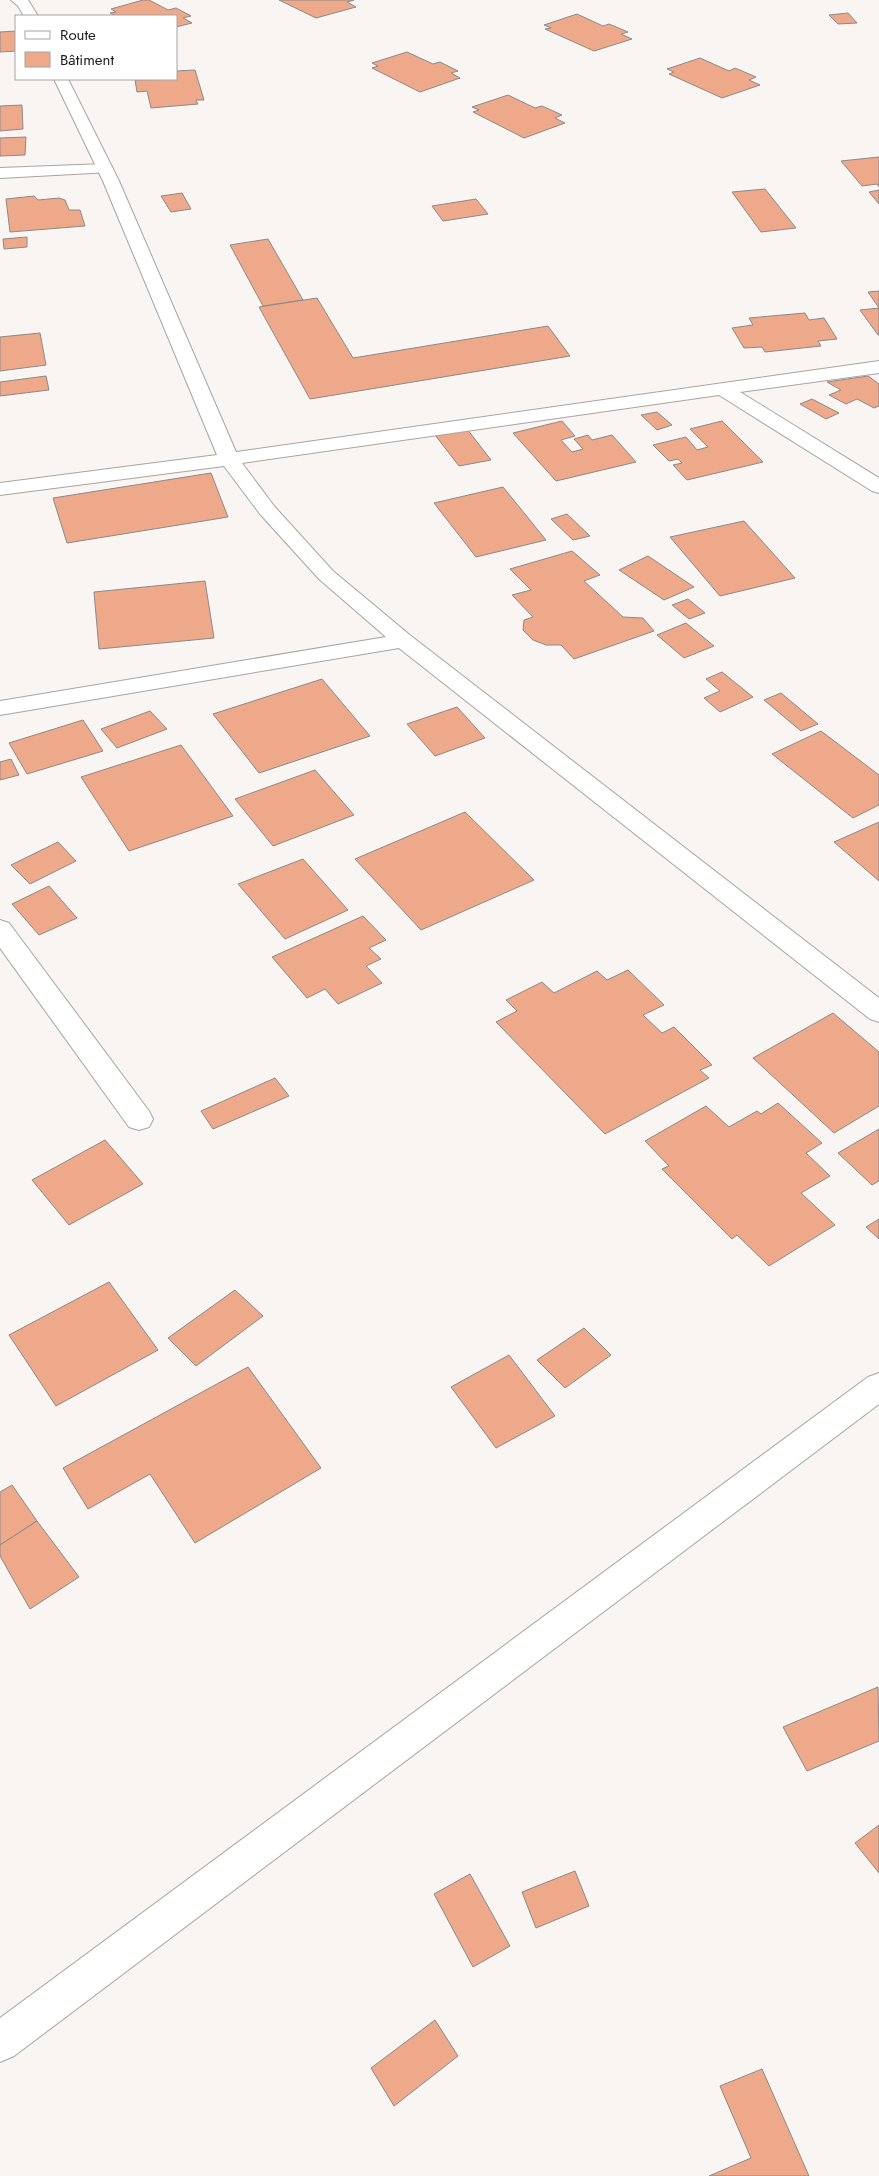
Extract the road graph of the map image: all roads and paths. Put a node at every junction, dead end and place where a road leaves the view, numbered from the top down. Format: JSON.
{"nodes":[{"id":1,"x":18,"y":0,"type":"edge"},
{"id":2,"x":30,"y":15,"type":"edge"},
{"id":3,"x":62,"y":80,"type":"edge"},
{"id":4,"x":106,"y":169,"type":"junction"},
{"id":5,"x":0,"y":173,"type":"edge"},
{"id":6,"x":879,"y":367,"type":"edge"},
{"id":7,"x":720,"y":388,"type":"junction"},
{"id":8,"x":229,"y":459,"type":"junction"},
{"id":9,"x":879,"y":488,"type":"edge"},
{"id":10,"x":0,"y":489,"type":"edge"},
{"id":11,"x":403,"y":641,"type":"junction"},
{"id":12,"x":0,"y":708,"type":"edge"},
{"id":13,"x":0,"y":929,"type":"edge"},
{"id":14,"x":879,"y":1012,"type":"edge"},
{"id":15,"x":138,"y":1119,"type":"dead end"},
{"id":16,"x":879,"y":1386,"type":"edge"},
{"id":17,"x":0,"y":2042,"type":"edge"}],
"edges":[{"from":1,"to":2,"type":"street"},
{"from":3,"to":4,"type":"street"},
{"from":4,"to":5,"type":"street"},
{"from":4,"to":8,"type":"street"},
{"from":6,"to":7,"type":"street"},
{"from":7,"to":8,"type":"street"},
{"from":7,"to":9,"type":"street"},
{"from":8,"to":10,"type":"street"},
{"from":8,"to":11,"type":"street"},
{"from":11,"to":12,"type":"street"},
{"from":11,"to":14,"type":"street"},
{"from":13,"to":15,"type":"street"},
{"from":16,"to":17,"type":"street"}]}
